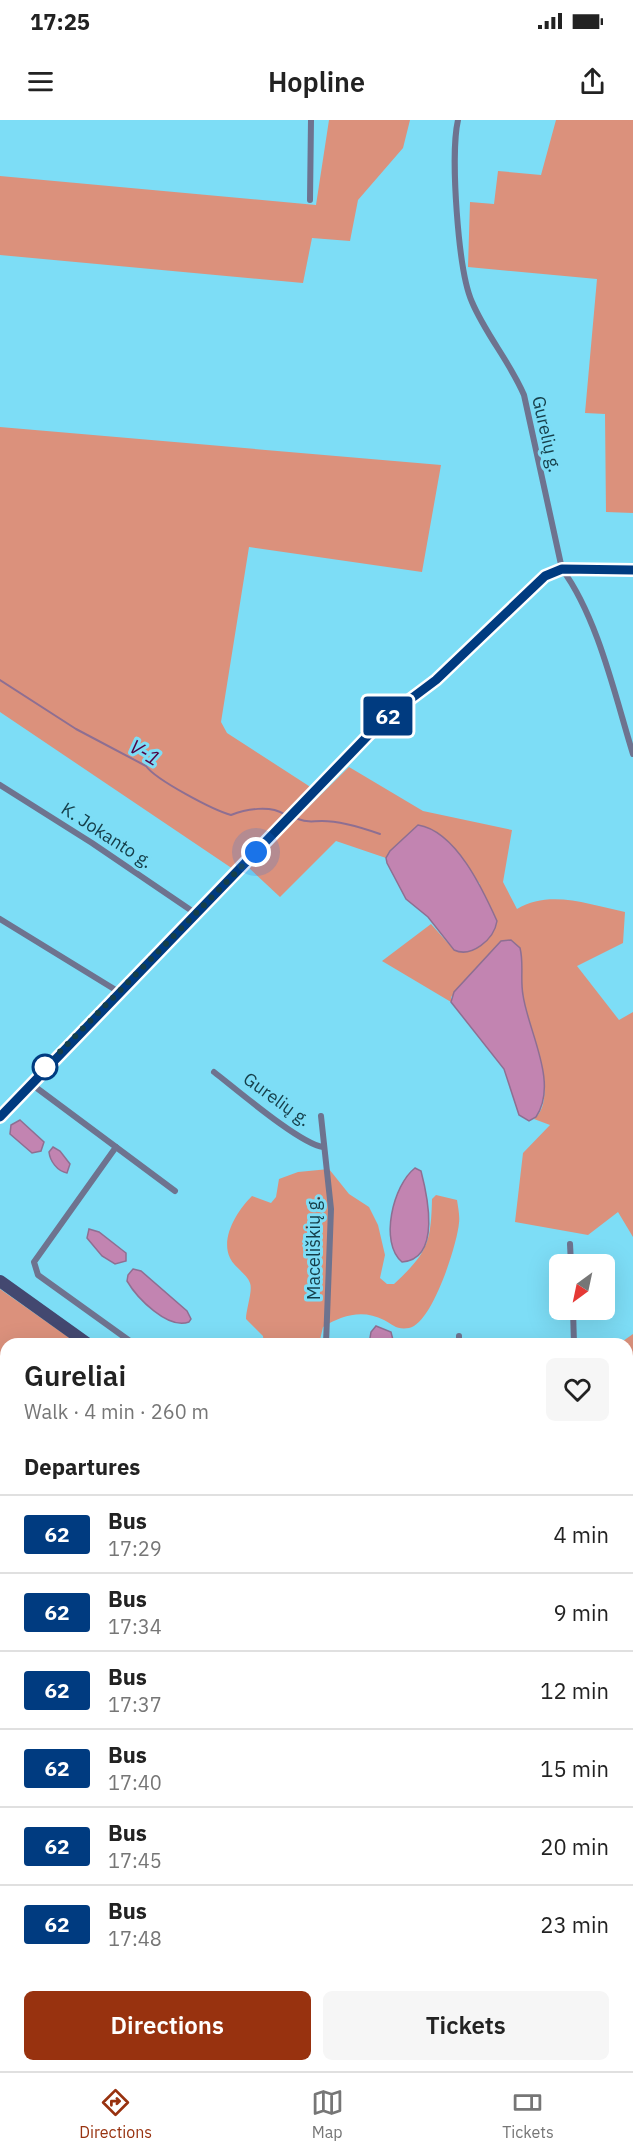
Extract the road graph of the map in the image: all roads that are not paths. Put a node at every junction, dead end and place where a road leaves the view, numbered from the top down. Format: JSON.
{"nodes":[{"id":1,"x":311,"y":120,"type":"edge"},
{"id":2,"x":458,"y":120,"type":"edge"},
{"id":3,"x":310,"y":200,"type":"dead end"},
{"id":4,"x":562,"y":569,"type":"junction"},
{"id":5,"x":633,"y":570,"type":"edge"},
{"id":6,"x":633,"y":754,"type":"edge"},
{"id":7,"x":0,"y":785,"type":"edge"},
{"id":8,"x":195,"y":913,"type":"junction"},
{"id":9,"x":0,"y":919,"type":"edge"},
{"id":10,"x":119,"y":992,"type":"junction"},
{"id":11,"x":214,"y":1072,"type":"dead end"},
{"id":12,"x":30,"y":1083,"type":"junction"},
{"id":13,"x":0,"y":1116,"type":"edge"},
{"id":14,"x":321,"y":1116,"type":"dead end"},
{"id":15,"x":116,"y":1147,"type":"junction"},
{"id":16,"x":323,"y":1147,"type":"junction"},
{"id":17,"x":175,"y":1191,"type":"dead end"},
{"id":18,"x":570,"y":1244,"type":"dead end"},
{"id":19,"x":570,"y":1254,"type":"edge"},
{"id":20,"x":0,"y":1281,"type":"edge"},
{"id":21,"x":573,"y":1320,"type":"edge"},
{"id":22,"x":80,"y":1338,"type":"edge"},
{"id":23,"x":126,"y":1338,"type":"edge"},
{"id":24,"x":326,"y":1338,"type":"edge"},
{"id":25,"x":574,"y":1338,"type":"edge"}],
"edges":[{"from":1,"to":3,"type":"street"},
{"from":2,"to":4,"type":"street","name":"Gurelių g."},
{"from":4,"to":5,"type":"street"},
{"from":4,"to":6,"type":"street","name":"Gurelių g."},
{"from":4,"to":8,"type":"street"},
{"from":7,"to":8,"type":"street","name":"K. Jokanto g."},
{"from":8,"to":10,"type":"street"},
{"from":9,"to":10,"type":"street"},
{"from":10,"to":12,"type":"street"},
{"from":11,"to":16,"type":"street","name":"Gurelių g."},
{"from":12,"to":13,"type":"street"},
{"from":12,"to":15,"type":"street"},
{"from":14,"to":16,"type":"street","name":"Maceliškių g."},
{"from":15,"to":17,"type":"street"},
{"from":15,"to":23,"type":"street"},
{"from":16,"to":24,"type":"street","name":"Maceliškių g."},
{"from":18,"to":19,"type":"street"},
{"from":20,"to":22,"type":"main road"},
{"from":21,"to":25,"type":"street"}]}
